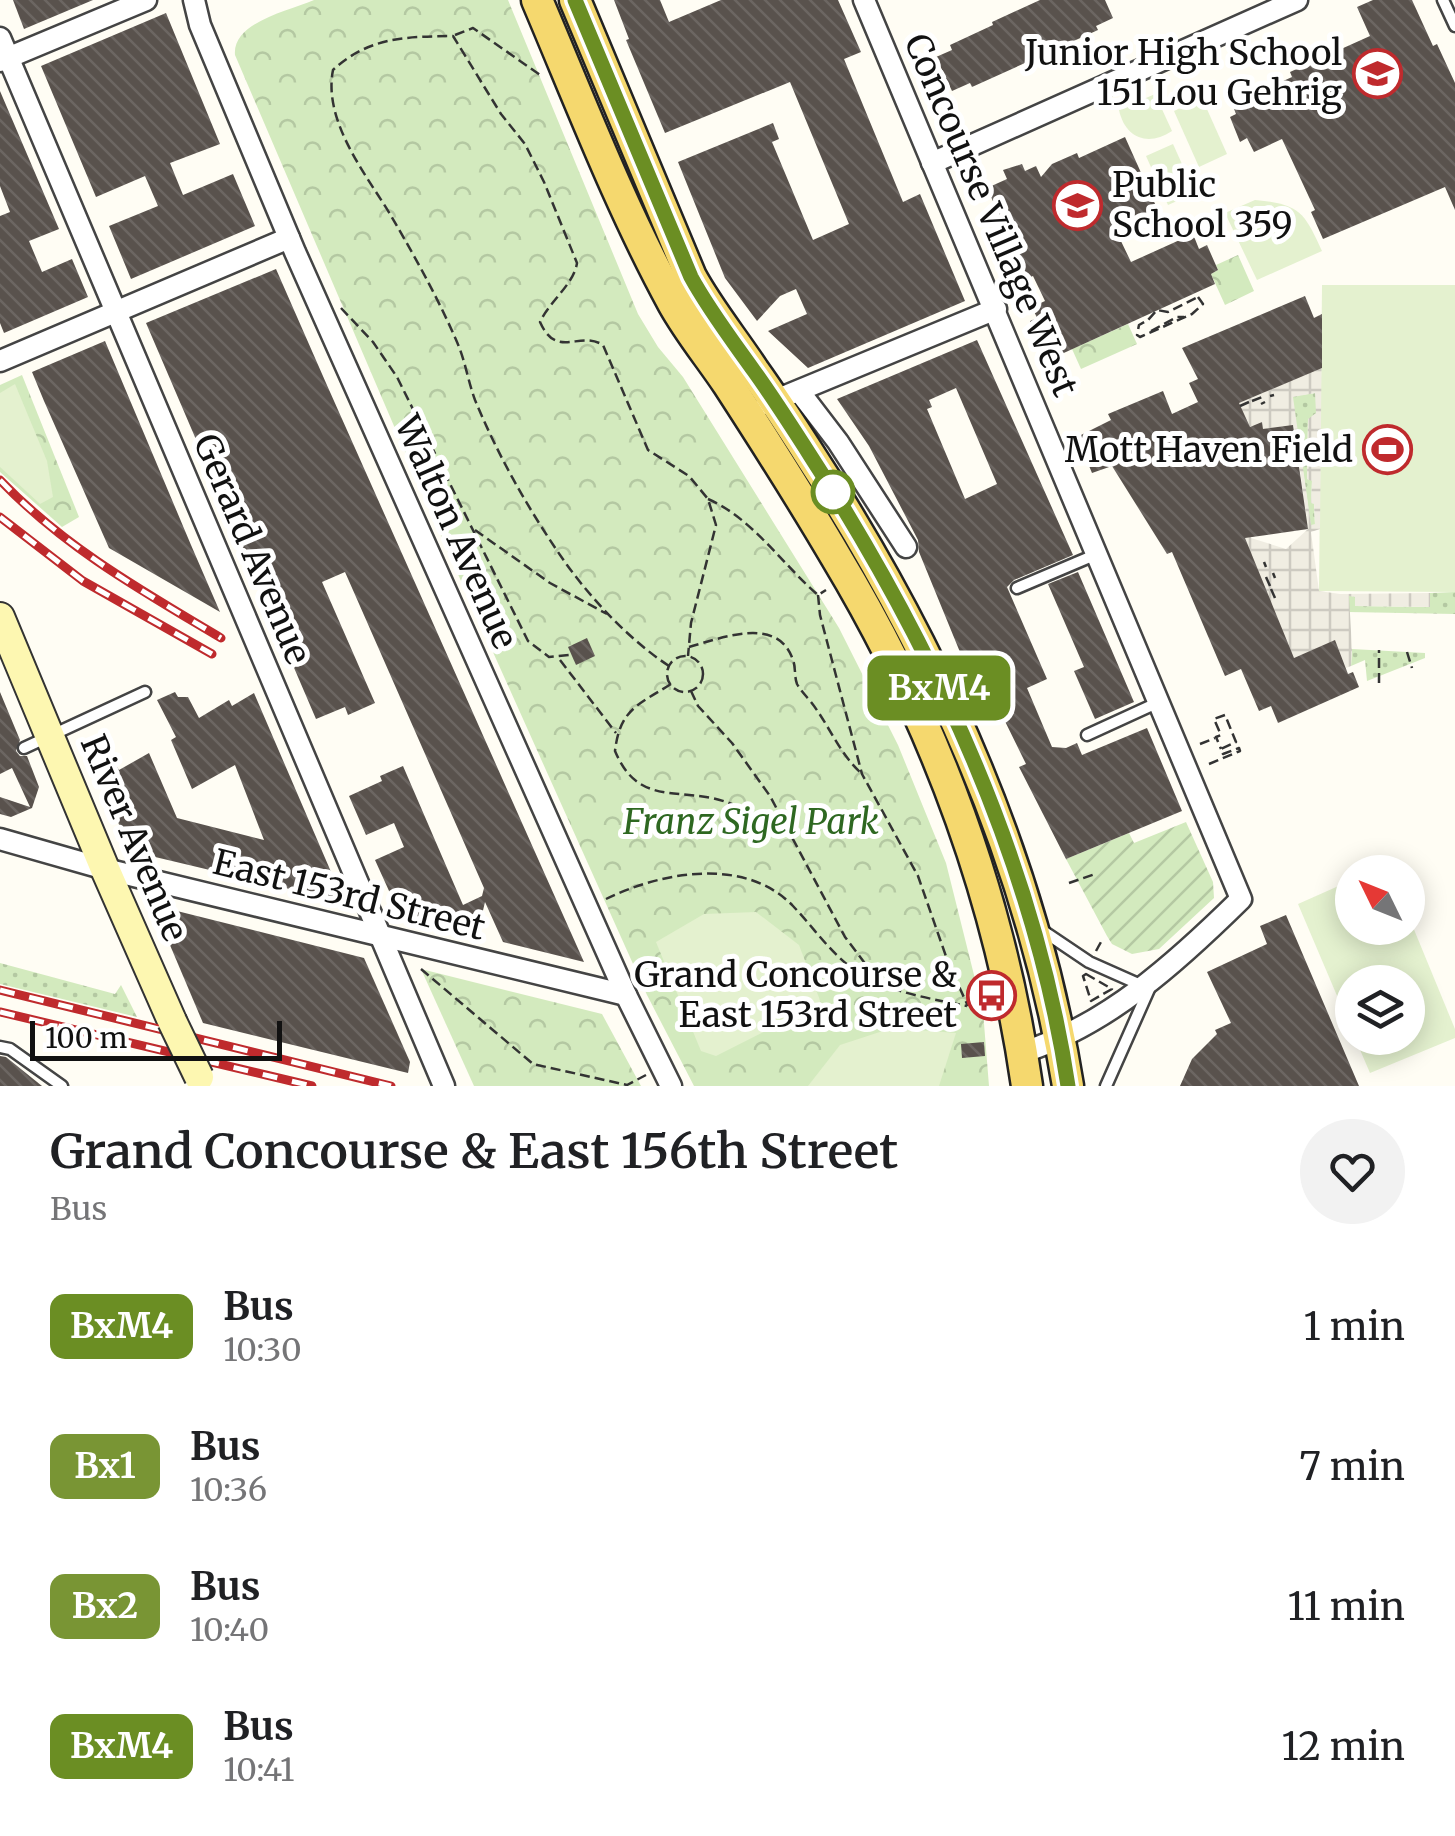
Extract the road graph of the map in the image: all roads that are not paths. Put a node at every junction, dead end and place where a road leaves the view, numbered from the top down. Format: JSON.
{"nodes":[{"id":1,"x":146,"y":0,"type":"edge"},
{"id":2,"x":194,"y":0,"type":"edge"},
{"id":3,"x":536,"y":0,"type":"edge"},
{"id":4,"x":575,"y":0,"type":"edge"},
{"id":5,"x":864,"y":0,"type":"edge"},
{"id":6,"x":1297,"y":0,"type":"edge"},
{"id":7,"x":1443,"y":0,"type":"edge"},
{"id":8,"x":1455,"y":26,"type":"edge"},
{"id":9,"x":3,"y":52,"type":"edge"},
{"id":10,"x":932,"y":163,"type":"junction"},
{"id":11,"x":289,"y":238,"type":"junction"},
{"id":12,"x":996,"y":309,"type":"junction"},
{"id":13,"x":116,"y":312,"type":"junction"},
{"id":14,"x":0,"y":361,"type":"edge"},
{"id":15,"x":787,"y":396,"type":"junction"},
{"id":16,"x":745,"y":412,"type":"junction"},
{"id":17,"x":906,"y":547,"type":"dead end"},
{"id":18,"x":1098,"y":554,"type":"junction"},
{"id":19,"x":1017,"y":588,"type":"dead end"},
{"id":20,"x":0,"y":617,"type":"edge"},
{"id":21,"x":144,"y":692,"type":"dead end"},
{"id":22,"x":1160,"y":702,"type":"junction"},
{"id":23,"x":1087,"y":735,"type":"dead end"},
{"id":24,"x":51,"y":737,"type":"junction"},
{"id":25,"x":24,"y":748,"type":"dead end"},
{"id":26,"x":0,"y":839,"type":"edge"},
{"id":27,"x":104,"y":869,"type":"junction"},
{"id":28,"x":1032,"y":924,"type":"junction"},
{"id":29,"x":382,"y":936,"type":"junction"},
{"id":30,"x":1149,"y":982,"type":"junction"},
{"id":31,"x":626,"y":995,"type":"junction"},
{"id":32,"x":1059,"y":1038,"type":"junction"},
{"id":33,"x":0,"y":1047,"type":"edge"},
{"id":34,"x":1021,"y":1054,"type":"junction"},
{"id":35,"x":201,"y":1081,"type":"edge"},
{"id":36,"x":62,"y":1086,"type":"edge"},
{"id":37,"x":444,"y":1086,"type":"edge"},
{"id":38,"x":671,"y":1086,"type":"edge"},
{"id":39,"x":1027,"y":1086,"type":"edge"},
{"id":40,"x":1068,"y":1086,"type":"edge"},
{"id":41,"x":1106,"y":1086,"type":"edge"}],
"edges":[{"from":1,"to":9,"type":"street"},
{"from":2,"to":11,"type":"street","name":"Walton Avenue"},
{"from":3,"to":16,"type":"main road"},
{"from":4,"to":15,"type":"main road"},
{"from":5,"to":10,"type":"street","name":"Concourse Village West"},
{"from":6,"to":10,"type":"street"},
{"from":7,"to":8,"type":"lane"},
{"from":9,"to":13,"type":"street","name":"Gerard Avenue"},
{"from":10,"to":12,"type":"street","name":"Concourse Village West"},
{"from":11,"to":13,"type":"street"},
{"from":11,"to":31,"type":"street","name":"Walton Avenue"},
{"from":12,"to":15,"type":"street"},
{"from":12,"to":18,"type":"street","name":"Concourse Village West"},
{"from":13,"to":14,"type":"street"},
{"from":13,"to":29,"type":"street","name":"Gerard Avenue"},
{"from":15,"to":16,"type":"street"},
{"from":15,"to":17,"type":"street"},
{"from":15,"to":28,"type":"main road"},
{"from":16,"to":34,"type":"main road"},
{"from":18,"to":19,"type":"lane"},
{"from":18,"to":22,"type":"street","name":"Concourse Village West"},
{"from":20,"to":24,"type":"main road","name":"River Avenue"},
{"from":21,"to":24,"type":"lane"},
{"from":22,"to":23,"type":"lane"},
{"from":22,"to":30,"type":"street","name":"Concourse Village West"},
{"from":24,"to":25,"type":"lane"},
{"from":24,"to":27,"type":"main road","name":"River Avenue"},
{"from":26,"to":27,"type":"street","name":"East 153rd Street"},
{"from":27,"to":29,"type":"street","name":"East 153rd Street"},
{"from":27,"to":35,"type":"main road","name":"River Avenue","bridge":true},
{"from":28,"to":30,"type":"lane"},
{"from":28,"to":32,"type":"main road"},
{"from":29,"to":31,"type":"street","name":"East 153rd Street"},
{"from":29,"to":37,"type":"street","name":"Gerard Avenue"},
{"from":30,"to":32,"type":"street"},
{"from":30,"to":41,"type":"lane"},
{"from":31,"to":38,"type":"street","name":"Walton Avenue"},
{"from":32,"to":34,"type":"street"},
{"from":32,"to":40,"type":"main road"},
{"from":33,"to":36,"type":"lane"},
{"from":34,"to":39,"type":"main road"}]}
